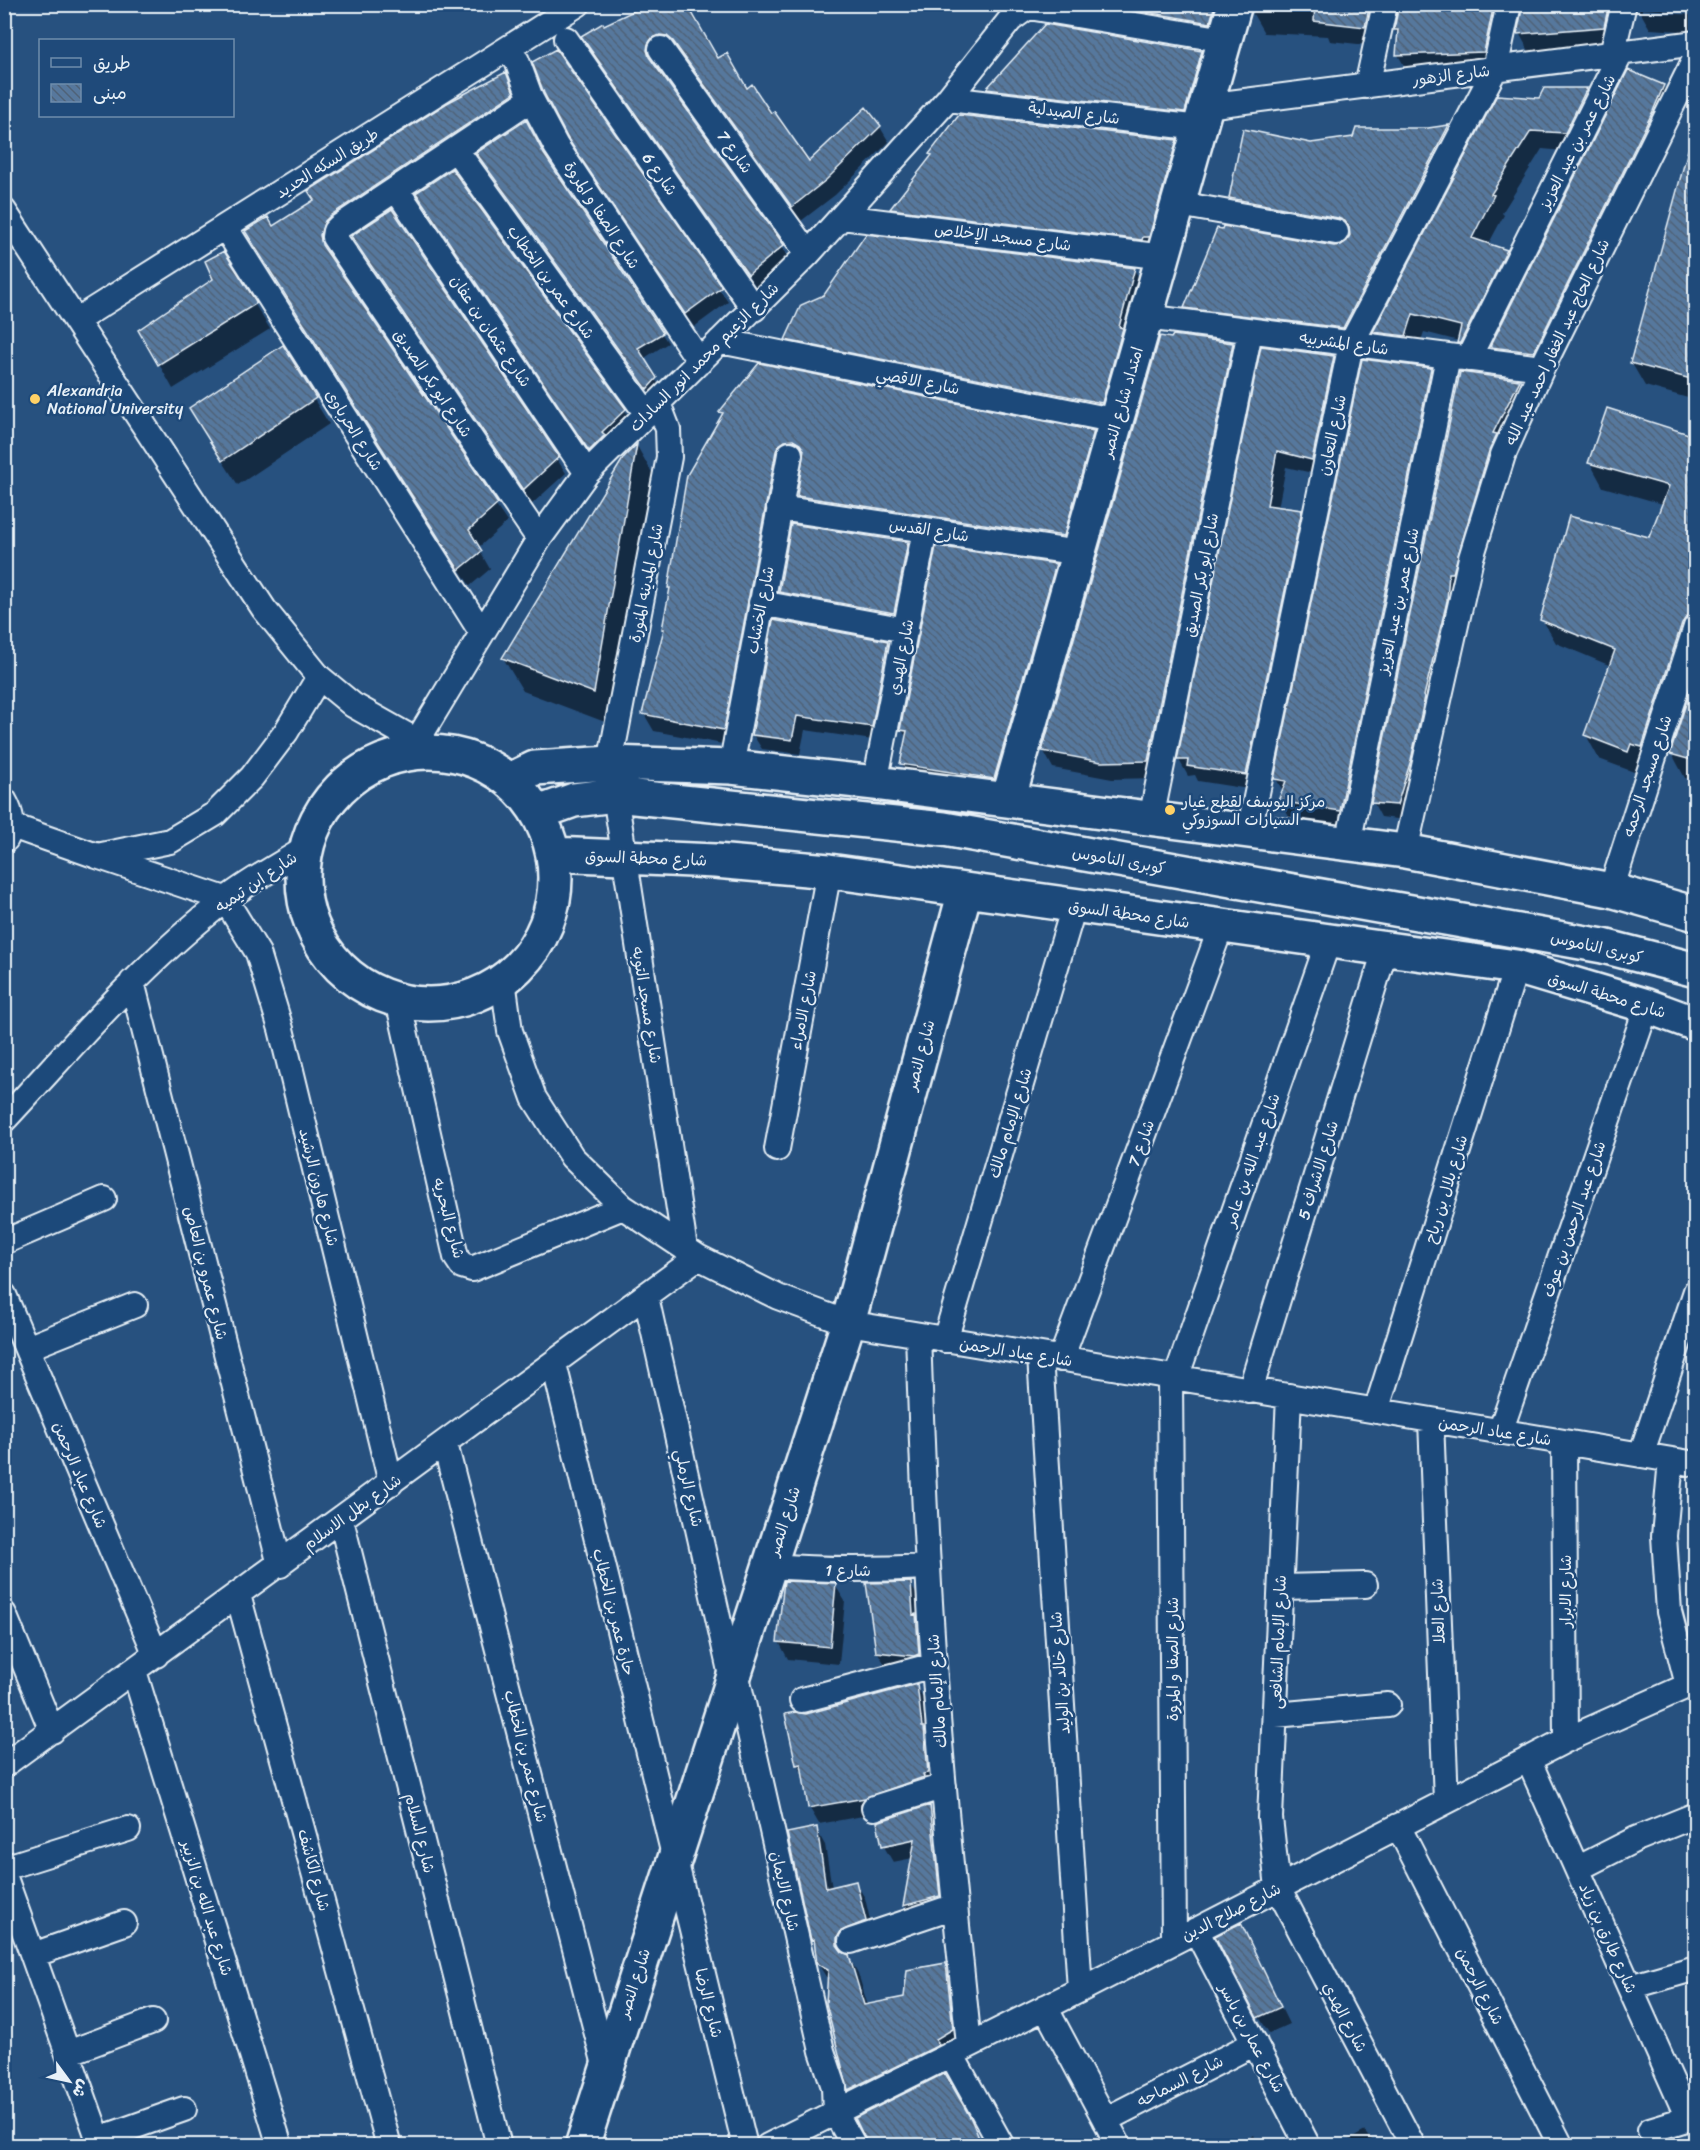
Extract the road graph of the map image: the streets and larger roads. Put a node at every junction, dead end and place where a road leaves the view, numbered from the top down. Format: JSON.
{"nodes":[{"id":1,"x":578,"y":4,"type":"edge"},
{"id":2,"x":1235,"y":4,"type":"edge"},
{"id":3,"x":1385,"y":4,"type":"edge"},
{"id":4,"x":1509,"y":4,"type":"edge"},
{"id":5,"x":1624,"y":4,"type":"edge"},
{"id":6,"x":1031,"y":6,"type":"edge"},
{"id":7,"x":566,"y":39,"type":"dead end"},
{"id":8,"x":1225,"y":40,"type":"junction"},
{"id":9,"x":1695,"y":43,"type":"edge"},
{"id":10,"x":662,"y":49,"type":"dead end"},
{"id":11,"x":1616,"y":53,"type":"junction"},
{"id":12,"x":1695,"y":57,"type":"edge"},
{"id":13,"x":517,"y":62,"type":"dead end"},
{"id":14,"x":1496,"y":69,"type":"junction"},
{"id":15,"x":1366,"y":86,"type":"junction"},
{"id":16,"x":531,"y":99,"type":"junction"},
{"id":17,"x":948,"y":99,"type":"junction"},
{"id":18,"x":1203,"y":117,"type":"junction"},
{"id":19,"x":456,"y":150,"type":"junction"},
{"id":20,"x":396,"y":189,"type":"junction"},
{"id":21,"x":1179,"y":204,"type":"junction"},
{"id":22,"x":4,"y":211,"type":"edge"},
{"id":23,"x":842,"y":217,"type":"junction"},
{"id":24,"x":225,"y":227,"type":"junction"},
{"id":25,"x":1336,"y":232,"type":"dead end"},
{"id":26,"x":808,"y":254,"type":"junction"},
{"id":27,"x":1164,"y":257,"type":"junction"},
{"id":28,"x":754,"y":309,"type":"junction"},
{"id":29,"x":1146,"y":317,"type":"junction"},
{"id":30,"x":77,"y":321,"type":"junction"},
{"id":31,"x":1250,"y":331,"type":"junction"},
{"id":32,"x":720,"y":342,"type":"junction"},
{"id":33,"x":1351,"y":344,"type":"junction"},
{"id":34,"x":1458,"y":358,"type":"junction"},
{"id":35,"x":700,"y":362,"type":"junction"},
{"id":36,"x":1542,"y":368,"type":"junction"},
{"id":37,"x":653,"y":408,"type":"junction"},
{"id":38,"x":1117,"y":421,"type":"junction"},
{"id":39,"x":790,"y":454,"type":"dead end"},
{"id":40,"x":587,"y":473,"type":"junction"},
{"id":41,"x":779,"y":508,"type":"junction"},
{"id":42,"x":925,"y":530,"type":"junction"},
{"id":43,"x":539,"y":539,"type":"junction"},
{"id":44,"x":1079,"y":553,"type":"junction"},
{"id":45,"x":762,"y":603,"type":"junction"},
{"id":46,"x":1695,"y":627,"type":"edge"},
{"id":47,"x":906,"y":630,"type":"junction"},
{"id":48,"x":482,"y":633,"type":"junction"},
{"id":49,"x":319,"y":677,"type":"junction"},
{"id":50,"x":421,"y":746,"type":"junction"},
{"id":51,"x":610,"y":763,"type":"junction"},
{"id":52,"x":731,"y":767,"type":"junction"},
{"id":53,"x":510,"y":780,"type":"junction"},
{"id":54,"x":875,"y":783,"type":"junction"},
{"id":55,"x":615,"y":795,"type":"junction"},
{"id":56,"x":4,"y":800,"type":"edge"},
{"id":57,"x":1008,"y":800,"type":"junction"},
{"id":58,"x":538,"y":813,"type":"junction"},
{"id":59,"x":1151,"y":819,"type":"junction"},
{"id":60,"x":1249,"y":831,"type":"junction"},
{"id":61,"x":8,"y":833,"type":"edge"},
{"id":62,"x":1348,"y":844,"type":"junction"},
{"id":63,"x":305,"y":849,"type":"junction"},
{"id":64,"x":1406,"y":851,"type":"junction"},
{"id":65,"x":553,"y":854,"type":"junction"},
{"id":66,"x":97,"y":856,"type":"junction"},
{"id":67,"x":625,"y":857,"type":"junction"},
{"id":68,"x":829,"y":871,"type":"junction"},
{"id":69,"x":1611,"y":890,"type":"junction"},
{"id":70,"x":965,"y":891,"type":"junction"},
{"id":71,"x":225,"y":899,"type":"junction"},
{"id":72,"x":1074,"y":906,"type":"junction"},
{"id":73,"x":1695,"y":914,"type":"edge"},
{"id":74,"x":1221,"y":927,"type":"junction"},
{"id":75,"x":1328,"y":942,"type":"junction"},
{"id":76,"x":1385,"y":950,"type":"junction"},
{"id":77,"x":1516,"y":967,"type":"junction"},
{"id":78,"x":1695,"y":970,"type":"edge"},
{"id":79,"x":502,"y":980,"type":"junction"},
{"id":80,"x":132,"y":982,"type":"junction"},
{"id":81,"x":398,"y":1000,"type":"junction"},
{"id":82,"x":1647,"y":1006,"type":"junction"},
{"id":83,"x":1695,"y":1024,"type":"edge"},
{"id":84,"x":4,"y":1120,"type":"edge"},
{"id":85,"x":777,"y":1149,"type":"dead end"},
{"id":86,"x":104,"y":1198,"type":"dead end"},
{"id":87,"x":623,"y":1207,"type":"junction"},
{"id":88,"x":4,"y":1242,"type":"edge"},
{"id":89,"x":692,"y":1253,"type":"junction"},
{"id":90,"x":1695,"y":1291,"type":"edge"},
{"id":91,"x":4,"y":1295,"type":"edge"},
{"id":92,"x":646,"y":1297,"type":"junction"},
{"id":93,"x":135,"y":1305,"type":"dead end"},
{"id":94,"x":848,"y":1323,"type":"junction"},
{"id":95,"x":918,"y":1335,"type":"junction"},
{"id":96,"x":945,"y":1340,"type":"junction"},
{"id":97,"x":27,"y":1348,"type":"junction"},
{"id":98,"x":1050,"y":1358,"type":"junction"},
{"id":99,"x":554,"y":1364,"type":"junction"},
{"id":100,"x":1173,"y":1378,"type":"junction"},
{"id":101,"x":1250,"y":1391,"type":"junction"},
{"id":102,"x":1289,"y":1396,"type":"junction"},
{"id":103,"x":1376,"y":1411,"type":"junction"},
{"id":104,"x":1431,"y":1420,"type":"junction"},
{"id":105,"x":1500,"y":1432,"type":"junction"},
{"id":106,"x":1564,"y":1442,"type":"junction"},
{"id":107,"x":445,"y":1444,"type":"junction"},
{"id":108,"x":1641,"y":1455,"type":"junction"},
{"id":109,"x":1671,"y":1460,"type":"junction"},
{"id":110,"x":1695,"y":1464,"type":"edge"},
{"id":111,"x":391,"y":1483,"type":"junction"},
{"id":112,"x":340,"y":1520,"type":"junction"},
{"id":113,"x":280,"y":1565,"type":"junction"},
{"id":114,"x":769,"y":1566,"type":"junction"},
{"id":115,"x":927,"y":1567,"type":"junction"},
{"id":116,"x":1365,"y":1585,"type":"dead end"},
{"id":117,"x":1281,"y":1587,"type":"junction"},
{"id":118,"x":238,"y":1595,"type":"junction"},
{"id":119,"x":4,"y":1614,"type":"edge"},
{"id":120,"x":156,"y":1655,"type":"junction"},
{"id":121,"x":934,"y":1665,"type":"junction"},
{"id":122,"x":134,"y":1671,"type":"junction"},
{"id":123,"x":734,"y":1674,"type":"junction"},
{"id":124,"x":1692,"y":1683,"type":"edge"},
{"id":125,"x":802,"y":1700,"type":"dead end"},
{"id":126,"x":1388,"y":1705,"type":"dead end"},
{"id":127,"x":1275,"y":1715,"type":"junction"},
{"id":128,"x":52,"y":1731,"type":"junction"},
{"id":129,"x":1566,"y":1740,"type":"junction"},
{"id":130,"x":1528,"y":1759,"type":"junction"},
{"id":131,"x":4,"y":1765,"type":"edge"},
{"id":132,"x":944,"y":1786,"type":"junction"},
{"id":133,"x":1446,"y":1801,"type":"junction"},
{"id":134,"x":874,"y":1808,"type":"dead end"},
{"id":135,"x":1695,"y":1815,"type":"edge"},
{"id":136,"x":1398,"y":1826,"type":"junction"},
{"id":137,"x":128,"y":1829,"type":"dead end"},
{"id":138,"x":674,"y":1860,"type":"junction"},
{"id":139,"x":4,"y":1868,"type":"edge"},
{"id":140,"x":1577,"y":1869,"type":"junction"},
{"id":141,"x":4,"y":1875,"type":"edge"},
{"id":142,"x":1278,"y":1888,"type":"junction"},
{"id":143,"x":955,"y":1906,"type":"junction"},
{"id":144,"x":124,"y":1923,"type":"dead end"},
{"id":145,"x":1196,"y":1930,"type":"junction"},
{"id":146,"x":851,"y":1941,"type":"dead end"},
{"id":147,"x":1174,"y":1941,"type":"junction"},
{"id":148,"x":33,"y":1955,"type":"junction"},
{"id":149,"x":1695,"y":1968,"type":"edge"},
{"id":150,"x":1629,"y":1987,"type":"junction"},
{"id":151,"x":1080,"y":1990,"type":"junction"},
{"id":152,"x":1045,"y":2007,"type":"junction"},
{"id":153,"x":153,"y":2021,"type":"dead end"},
{"id":154,"x":1255,"y":2043,"type":"junction"},
{"id":155,"x":960,"y":2050,"type":"junction"},
{"id":156,"x":68,"y":2053,"type":"junction"},
{"id":157,"x":606,"y":2069,"type":"junction"},
{"id":158,"x":183,"y":2109,"type":"dead end"},
{"id":159,"x":835,"y":2112,"type":"junction"},
{"id":160,"x":1692,"y":2117,"type":"edge"},
{"id":161,"x":1105,"y":2120,"type":"junction"},
{"id":162,"x":1650,"y":2130,"type":"dead end"},
{"id":163,"x":100,"y":2142,"type":"edge"},
{"id":164,"x":280,"y":2145,"type":"edge"},
{"id":165,"x":389,"y":2145,"type":"edge"},
{"id":166,"x":499,"y":2145,"type":"edge"},
{"id":167,"x":582,"y":2145,"type":"edge"},
{"id":168,"x":744,"y":2145,"type":"edge"},
{"id":169,"x":768,"y":2145,"type":"edge"},
{"id":170,"x":854,"y":2145,"type":"edge"},
{"id":171,"x":1002,"y":2145,"type":"edge"},
{"id":172,"x":1119,"y":2145,"type":"edge"},
{"id":173,"x":1308,"y":2145,"type":"edge"},
{"id":174,"x":1413,"y":2145,"type":"edge"},
{"id":175,"x":1561,"y":2145,"type":"edge"}],
"edges":[{"from":1,"to":24,"type":"street","name":"طريق السكه الحديد"},
{"from":2,"to":8,"type":"street","name":"امتداد شارع النصر"},
{"from":3,"to":15,"type":"street"},
{"from":4,"to":14,"type":"street","name":"شارع التعاون"},
{"from":5,"to":11,"type":"street","name":"شارع عمر بن عبد العزيز"},
{"from":6,"to":8,"type":"street"},
{"from":6,"to":17,"type":"street","name":"شارع الزعيم محمد انور السادات"},
{"from":7,"to":28,"type":"street","name":"شارع 6"},
{"from":8,"to":18,"type":"street","name":"امتداد شارع النصر"},
{"from":9,"to":11,"type":"street","name":"شارع الزهور"},
{"from":10,"to":26,"type":"street","name":"شارع 7"},
{"from":11,"to":14,"type":"street","name":"شارع الزهور"},
{"from":11,"to":34,"type":"street","name":"شارع عمر بن عبد العزيز"},
{"from":12,"to":36,"type":"street","name":"شارع الحاج عبد الغفار احمد عبد الله"},
{"from":13,"to":16,"type":"street","name":"شارع الصفا و المروة"},
{"from":14,"to":15,"type":"street","name":"شارع الزهور"},
{"from":14,"to":33,"type":"street","name":"شارع التعاون"},
{"from":15,"to":18,"type":"street","name":"شارع الزهور"},
{"from":16,"to":19,"type":"street"},
{"from":16,"to":35,"type":"street","name":"شارع الصفا و المروة"},
{"from":17,"to":18,"type":"street","name":"شارع الصيدلية"},
{"from":17,"to":23,"type":"street","name":"شارع الزعيم محمد انور السادات"},
{"from":18,"to":21,"type":"street","name":"امتداد شارع النصر"},
{"from":19,"to":20,"type":"street"},
{"from":19,"to":37,"type":"street","name":"شارع عمر بن الخطاب"},
{"from":20,"to":40,"type":"street","name":"شارع عثمان بن عفان"},
{"from":20,"to":43,"type":"street","name":"شارع ابو بكر الصديق"},
{"from":21,"to":25,"type":"street"},
{"from":21,"to":27,"type":"street","name":"امتداد شارع النصر"},
{"from":22,"to":30,"type":"street"},
{"from":23,"to":26,"type":"street","name":"شارع الزعيم محمد انور السادات"},
{"from":23,"to":27,"type":"street","name":"شارع مسجد الإخلاص"},
{"from":24,"to":30,"type":"street","name":"طريق السكه الحديد"},
{"from":24,"to":48,"type":"street","name":"شارع الحرباوى"},
{"from":26,"to":28,"type":"street","name":"شارع الزعيم محمد انور السادات"},
{"from":27,"to":29,"type":"street","name":"امتداد شارع النصر"},
{"from":28,"to":32,"type":"street","name":"شارع الزعيم محمد انور السادات"},
{"from":29,"to":31,"type":"street","name":"شارع المشربيه"},
{"from":29,"to":38,"type":"street","name":"امتداد شارع النصر"},
{"from":30,"to":49,"type":"street"},
{"from":31,"to":33,"type":"street","name":"شارع المشربيه"},
{"from":31,"to":59,"type":"street","name":"شارع ابو بكر الصديق"},
{"from":32,"to":35,"type":"street","name":"شارع الزعيم محمد انور السادات"},
{"from":32,"to":38,"type":"street","name":"شارع الاقصي"},
{"from":33,"to":34,"type":"street","name":"شارع المشربيه"},
{"from":33,"to":60,"type":"street","name":"شارع التعاون"},
{"from":34,"to":36,"type":"street","name":"شارع المشربيه"},
{"from":34,"to":62,"type":"street","name":"شارع عمر بن عبد العزيز"},
{"from":35,"to":37,"type":"street","name":"شارع الزعيم محمد انور السادات"},
{"from":36,"to":64,"type":"street","name":"شارع الحاج عبد الغفار احمد عبد الله"},
{"from":37,"to":40,"type":"street","name":"شارع الزعيم محمد انور السادات"},
{"from":37,"to":51,"type":"street","name":"شارع المدينه المنورة"},
{"from":38,"to":44,"type":"street","name":"امتداد شارع النصر"},
{"from":39,"to":41,"type":"street","name":"شارع الخشاب"},
{"from":40,"to":43,"type":"street","name":"شارع الزعيم محمد انور السادات"},
{"from":41,"to":42,"type":"street","name":"شارع القدس"},
{"from":41,"to":45,"type":"street","name":"شارع الخشاب"},
{"from":42,"to":44,"type":"street","name":"شارع القدس"},
{"from":42,"to":47,"type":"street","name":"شارع الهدي"},
{"from":43,"to":48,"type":"street","name":"شارع الزعيم محمد انور السادات"},
{"from":44,"to":57,"type":"street","name":"امتداد شارع النصر"},
{"from":45,"to":47,"type":"street"},
{"from":45,"to":52,"type":"street","name":"شارع الخشاب"},
{"from":46,"to":69,"type":"street","name":"شارع مسجد الرحمه"},
{"from":47,"to":54,"type":"street","name":"شارع الهدي"},
{"from":48,"to":50,"type":"street","name":"شارع الزعيم محمد انور السادات"},
{"from":49,"to":50,"type":"street"},
{"from":49,"to":66,"type":"street"},
{"from":50,"to":53,"type":"street","name":"شارع ابن تيميه"},
{"from":50,"to":63,"type":"street","name":"شارع ابن تيميه"},
{"from":51,"to":52,"type":"street"},
{"from":51,"to":53,"type":"street"},
{"from":51,"to":55,"type":"street","name":"شارع مسجد التوبه"},
{"from":52,"to":54,"type":"street"},
{"from":53,"to":58,"type":"street"},
{"from":54,"to":57,"type":"street"},
{"from":55,"to":58,"type":"street","name":"كوبرى الناموس"},
{"from":55,"to":67,"type":"street","name":"شارع مسجد التوبه"},
{"from":55,"to":78,"type":"street","name":"كوبرى الناموس"},
{"from":56,"to":61,"type":"street"},
{"from":57,"to":59,"type":"street"},
{"from":58,"to":65,"type":"street"},
{"from":59,"to":60,"type":"street"},
{"from":60,"to":62,"type":"street"},
{"from":61,"to":66,"type":"street"},
{"from":62,"to":64,"type":"street"},
{"from":63,"to":71,"type":"street","name":"شارع ابن تيميه"},
{"from":63,"to":81,"type":"street"},
{"from":64,"to":69,"type":"street"},
{"from":65,"to":67,"type":"street","name":"شارع محطة السوق"},
{"from":65,"to":79,"type":"street"},
{"from":66,"to":71,"type":"street"},
{"from":67,"to":68,"type":"street","name":"شارع محطة السوق"},
{"from":67,"to":89,"type":"street","name":"شارع مسجد التوبه"},
{"from":68,"to":70,"type":"street","name":"شارع محطة السوق"},
{"from":68,"to":85,"type":"street","name":"شارع الامراء"},
{"from":69,"to":73,"type":"street"},
{"from":70,"to":72,"type":"street","name":"شارع محطة السوق"},
{"from":70,"to":94,"type":"street","name":"شارع النصر"},
{"from":71,"to":80,"type":"street","name":"شارع ابن تيميه"},
{"from":71,"to":111,"type":"street","name":"شارع هارون الرشيد"},
{"from":72,"to":74,"type":"street","name":"شارع محطة السوق"},
{"from":72,"to":96,"type":"street","name":"شارع الإمام مالك"},
{"from":74,"to":75,"type":"street","name":"شارع محطة السوق"},
{"from":74,"to":98,"type":"street","name":"شارع 7"},
{"from":75,"to":76,"type":"street","name":"شارع محطة السوق"},
{"from":75,"to":100,"type":"street","name":"شارع عبد الله بن عامر"},
{"from":76,"to":77,"type":"street","name":"شارع محطة السوق"},
{"from":76,"to":101,"type":"street","name":"شارع الاشراف 5"},
{"from":77,"to":82,"type":"street","name":"شارع محطة السوق"},
{"from":77,"to":103,"type":"street","name":"شارع بلال بن رباح"},
{"from":79,"to":81,"type":"street"},
{"from":79,"to":87,"type":"street","name":"شارع عباد الرحمن"},
{"from":80,"to":84,"type":"street","name":"شارع ابن تيميه"},
{"from":80,"to":113,"type":"street","name":"شارع عمرو بن العاص"},
{"from":81,"to":87,"type":"street","name":"شارع البحريه"},
{"from":82,"to":83,"type":"street","name":"شارع محطة السوق"},
{"from":82,"to":105,"type":"street","name":"شارع عبد الرحمن بن عوف"},
{"from":86,"to":88,"type":"street"},
{"from":87,"to":89,"type":"street","name":"شارع عباد الرحمن"},
{"from":89,"to":92,"type":"street","name":"شارع بطل الاسلام"},
{"from":89,"to":94,"type":"street","name":"شارع عباد الرحمن"},
{"from":90,"to":108,"type":"street"},
{"from":91,"to":97,"type":"street","name":"شارع عباد الرحمن"},
{"from":92,"to":99,"type":"street","name":"شارع بطل الاسلام"},
{"from":92,"to":123,"type":"street","name":"شارع الرملي"},
{"from":93,"to":97,"type":"street"},
{"from":94,"to":95,"type":"street","name":"شارع عباد الرحمن"},
{"from":94,"to":114,"type":"street","name":"شارع النصر"},
{"from":95,"to":96,"type":"street","name":"شارع عباد الرحمن"},
{"from":95,"to":115,"type":"street","name":"شارع الإمام مالك"},
{"from":96,"to":98,"type":"street","name":"شارع عباد الرحمن"},
{"from":97,"to":120,"type":"street","name":"شارع عباد الرحمن"},
{"from":98,"to":100,"type":"street","name":"شارع عباد الرحمن"},
{"from":98,"to":151,"type":"street","name":"شارع خالد بن الوليد"},
{"from":99,"to":107,"type":"street","name":"شارع بطل الاسلام"},
{"from":99,"to":138,"type":"street","name":"حارة عمر بن الخطاب"},
{"from":100,"to":101,"type":"street","name":"شارع عباد الرحمن"},
{"from":100,"to":147,"type":"street","name":"شارع الصفا و المروة"},
{"from":101,"to":102,"type":"street","name":"شارع عباد الرحمن"},
{"from":102,"to":103,"type":"street","name":"شارع عباد الرحمن"},
{"from":102,"to":117,"type":"street","name":"شارع الإمام الشافعى"},
{"from":103,"to":104,"type":"street","name":"شارع عباد الرحمن"},
{"from":104,"to":105,"type":"street","name":"شارع عباد الرحمن"},
{"from":104,"to":133,"type":"street","name":"شارع العلا"},
{"from":105,"to":106,"type":"street","name":"شارع عباد الرحمن"},
{"from":106,"to":108,"type":"street","name":"شارع عباد الرحمن"},
{"from":106,"to":129,"type":"street","name":"شارع الابرار"},
{"from":107,"to":111,"type":"street","name":"شارع بطل الاسلام"},
{"from":107,"to":157,"type":"street","name":"شارع عمر بن الخطاب"},
{"from":108,"to":109,"type":"street","name":"شارع عباد الرحمن"},
{"from":109,"to":110,"type":"street","name":"شارع عباد الرحمن"},
{"from":109,"to":124,"type":"street"},
{"from":111,"to":112,"type":"street","name":"شارع بطل الاسلام"},
{"from":112,"to":113,"type":"street","name":"شارع بطل الاسلام"},
{"from":112,"to":166,"type":"street","name":"شارع السلام"},
{"from":113,"to":118,"type":"street","name":"شارع بطل الاسلام"},
{"from":114,"to":115,"type":"street","name":"شارع 1"},
{"from":114,"to":123,"type":"street","name":"شارع النصر"},
{"from":115,"to":121,"type":"street","name":"شارع الإمام مالك"},
{"from":116,"to":117,"type":"street"},
{"from":117,"to":127,"type":"street","name":"شارع الإمام الشافعى"},
{"from":118,"to":120,"type":"street","name":"شارع بطل الاسلام"},
{"from":118,"to":165,"type":"street","name":"شارع الكاشف"},
{"from":119,"to":128,"type":"street"},
{"from":120,"to":122,"type":"street","name":"شارع بطل الاسلام"},
{"from":121,"to":125,"type":"street"},
{"from":121,"to":132,"type":"street","name":"شارع الإمام مالك"},
{"from":122,"to":128,"type":"street","name":"شارع بطل الاسلام"},
{"from":122,"to":164,"type":"street","name":"شارع عبد الله بن الزبير"},
{"from":123,"to":138,"type":"street","name":"شارع النصر"},
{"from":123,"to":159,"type":"street","name":"شارع الايمان"},
{"from":124,"to":129,"type":"street","name":"شارع صلاح الدين"},
{"from":126,"to":127,"type":"street"},
{"from":127,"to":142,"type":"street","name":"شارع الإمام الشافعى"},
{"from":128,"to":131,"type":"street","name":"شارع بطل الاسلام"},
{"from":129,"to":130,"type":"street","name":"شارع صلاح الدين"},
{"from":130,"to":133,"type":"street","name":"شارع صلاح الدين"},
{"from":130,"to":140,"type":"street","name":"شارع طارق بن زياد"},
{"from":132,"to":134,"type":"street"},
{"from":132,"to":143,"type":"street","name":"شارع الإمام مالك"},
{"from":133,"to":136,"type":"street","name":"شارع صلاح الدين"},
{"from":135,"to":140,"type":"street"},
{"from":136,"to":142,"type":"street","name":"شارع صلاح الدين"},
{"from":136,"to":175,"type":"street","name":"شارع الرحمن"},
{"from":137,"to":139,"type":"street"},
{"from":138,"to":157,"type":"street","name":"شارع النصر"},
{"from":138,"to":168,"type":"street","name":"شارع الرضا"},
{"from":140,"to":150,"type":"street","name":"شارع طارق بن زياد"},
{"from":141,"to":148,"type":"street"},
{"from":142,"to":145,"type":"street","name":"شارع صلاح الدين"},
{"from":142,"to":174,"type":"street","name":"شارع الهدي"},
{"from":143,"to":146,"type":"street"},
{"from":143,"to":155,"type":"street","name":"شارع الإمام مالك"},
{"from":144,"to":148,"type":"street"},
{"from":145,"to":147,"type":"street","name":"شارع صلاح الدين"},
{"from":145,"to":154,"type":"street","name":"شارع عمار بن ياسر"},
{"from":147,"to":151,"type":"street","name":"شارع صلاح الدين"},
{"from":148,"to":156,"type":"street"},
{"from":149,"to":150,"type":"street"},
{"from":150,"to":160,"type":"street","name":"شارع طارق بن زياد"},
{"from":151,"to":152,"type":"street","name":"شارع صلاح الدين"},
{"from":152,"to":155,"type":"street","name":"شارع صلاح الدين"},
{"from":152,"to":161,"type":"street"},
{"from":153,"to":156,"type":"street"},
{"from":154,"to":161,"type":"street","name":"شارع السماحه"},
{"from":154,"to":173,"type":"street","name":"شارع عمار بن ياسر"},
{"from":155,"to":159,"type":"street","name":"شارع صلاح الدين"},
{"from":155,"to":171,"type":"street"},
{"from":156,"to":163,"type":"street"},
{"from":157,"to":167,"type":"street","name":"شارع النصر"},
{"from":158,"to":163,"type":"street"},
{"from":159,"to":169,"type":"street","name":"شارع صلاح الدين"},
{"from":159,"to":170,"type":"street"},
{"from":160,"to":162,"type":"street"},
{"from":161,"to":172,"type":"street"}]}
